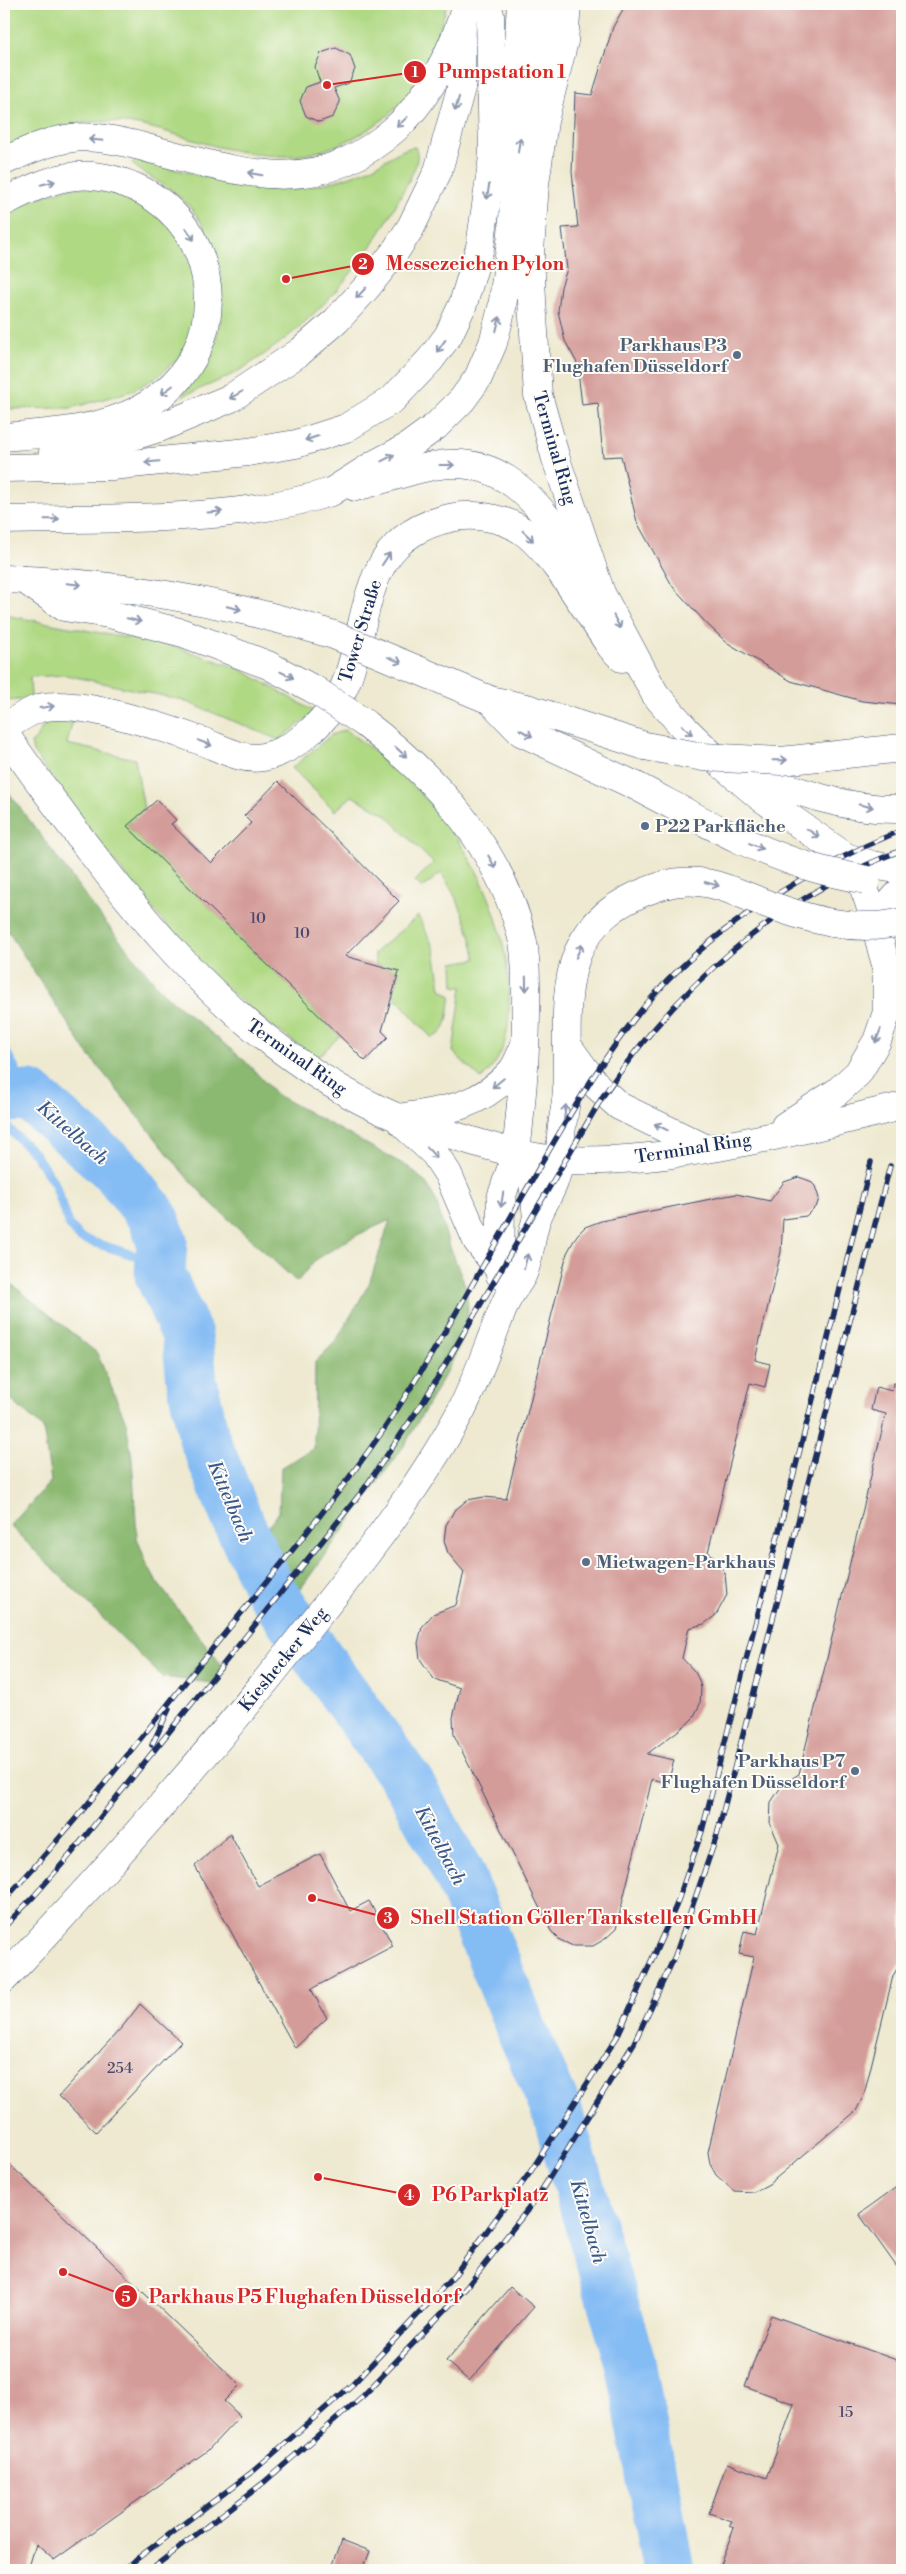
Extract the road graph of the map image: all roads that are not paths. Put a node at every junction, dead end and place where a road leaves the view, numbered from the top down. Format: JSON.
{"nodes":[{"id":1,"x":487,"y":4,"type":"edge"},
{"id":2,"x":521,"y":4,"type":"edge"},
{"id":3,"x":548,"y":4,"type":"edge"},
{"id":4,"x":567,"y":4,"type":"edge"},
{"id":5,"x":464,"y":12,"type":"edge"},
{"id":6,"x":493,"y":157,"type":"junction"},
{"id":7,"x":4,"y":161,"type":"edge"},
{"id":8,"x":4,"y":202,"type":"edge"},
{"id":9,"x":4,"y":437,"type":"edge"},
{"id":10,"x":4,"y":452,"type":"edge"},
{"id":11,"x":4,"y":468,"type":"edge"},
{"id":12,"x":331,"y":492,"type":"junction"},
{"id":13,"x":4,"y":520,"type":"edge"},
{"id":14,"x":14,"y":580,"type":"edge"},
{"id":15,"x":602,"y":593,"type":"junction"},
{"id":16,"x":655,"y":694,"type":"junction"},
{"id":17,"x":490,"y":700,"type":"junction"},
{"id":18,"x":4,"y":728,"type":"edge"},
{"id":19,"x":4,"y":734,"type":"edge"},
{"id":20,"x":902,"y":748,"type":"edge"},
{"id":21,"x":719,"y":762,"type":"junction"},
{"id":22,"x":902,"y":809,"type":"edge"},
{"id":23,"x":846,"y":857,"type":"junction"},
{"id":24,"x":902,"y":870,"type":"edge"},
{"id":25,"x":902,"y":883,"type":"edge"},
{"id":26,"x":902,"y":890,"type":"edge"},
{"id":27,"x":902,"y":922,"type":"edge"},
{"id":28,"x":877,"y":934,"type":"junction"},
{"id":29,"x":887,"y":972,"type":"junction"},
{"id":30,"x":902,"y":1004,"type":"edge"},
{"id":31,"x":526,"y":1044,"type":"junction"},
{"id":32,"x":566,"y":1045,"type":"junction"},
{"id":33,"x":902,"y":1106,"type":"edge"},
{"id":34,"x":398,"y":1118,"type":"junction"},
{"id":35,"x":771,"y":1135,"type":"junction"},
{"id":36,"x":705,"y":1148,"type":"junction"},
{"id":37,"x":516,"y":1154,"type":"junction"},
{"id":38,"x":560,"y":1160,"type":"junction"},
{"id":39,"x":538,"y":1218,"type":"junction"},
{"id":40,"x":498,"y":1268,"type":"junction"},
{"id":41,"x":506,"y":1301,"type":"junction"},
{"id":42,"x":4,"y":1978,"type":"edge"}],
"edges":[{"from":1,"to":6,"type":"main road"},
{"from":2,"to":6,"type":"main road"},
{"from":12,"to":3,"type":"main road","one_way":true},
{"from":4,"to":15,"type":"main road","name":"Terminal Ring"},
{"from":5,"to":7,"type":"main road","one_way":true},
{"from":5,"to":10,"type":"main road","one_way":true},
{"from":6,"to":11,"type":"main road","one_way":true},
{"from":8,"to":9,"type":"main road","one_way":true},
{"from":13,"to":12,"type":"main road","one_way":true},
{"from":12,"to":15,"type":"main road","one_way":true},
{"from":14,"to":17,"type":"main road","one_way":true,"bridge":true},
{"from":14,"to":31,"type":"main road","one_way":true,"bridge":true},
{"from":15,"to":16,"type":"main road","name":"Terminal Ring","one_way":true},
{"from":18,"to":16,"type":"main road","name":"Tower Straße","one_way":true},
{"from":16,"to":21,"type":"main road","name":"Terminal Ring","one_way":true},
{"from":17,"to":20,"type":"main road","one_way":true,"bridge":true},
{"from":17,"to":25,"type":"main road","one_way":true,"bridge":true},
{"from":19,"to":34,"type":"main road","name":"Terminal Ring"},
{"from":21,"to":22,"type":"main road","name":"Terminal Ring","one_way":true},
{"from":21,"to":23,"type":"main road","name":"Terminal Ring","one_way":true},
{"from":23,"to":24,"type":"main road","name":"Terminal Ring"},
{"from":23,"to":28,"type":"main road","name":"Terminal Ring"},
{"from":26,"to":28,"type":"main road"},
{"from":32,"to":27,"type":"main road","name":"Kieshecker Weg","one_way":true,"bridge":true},
{"from":28,"to":29,"type":"main road","name":"Terminal Ring"},
{"from":29,"to":30,"type":"main road","name":"Terminal Ring"},
{"from":29,"to":35,"type":"main road","name":"Terminal Ring","one_way":true},
{"from":31,"to":34,"type":"main road","one_way":true},
{"from":31,"to":37,"type":"main road"},
{"from":36,"to":32,"type":"main road","one_way":true},
{"from":38,"to":32,"type":"main road","name":"Kieshecker Weg","one_way":true},
{"from":33,"to":35,"type":"main road","name":"Terminal Ring"},
{"from":34,"to":37,"type":"main road","name":"Terminal Ring"},
{"from":34,"to":40,"type":"main road","one_way":true},
{"from":35,"to":36,"type":"main road","name":"Terminal Ring"},
{"from":36,"to":38,"type":"main road","name":"Terminal Ring"},
{"from":37,"to":38,"type":"main road","name":"Terminal Ring"},
{"from":37,"to":39,"type":"main road","name":"Kieshecker Weg"},
{"from":37,"to":40,"type":"main road","one_way":true},
{"from":38,"to":39,"type":"main road","name":"Kieshecker Weg"},
{"from":41,"to":39,"type":"main road","name":"Kieshecker Weg","one_way":true},
{"from":40,"to":41,"type":"main road"},
{"from":41,"to":42,"type":"main road","name":"Kieshecker Weg"}]}
